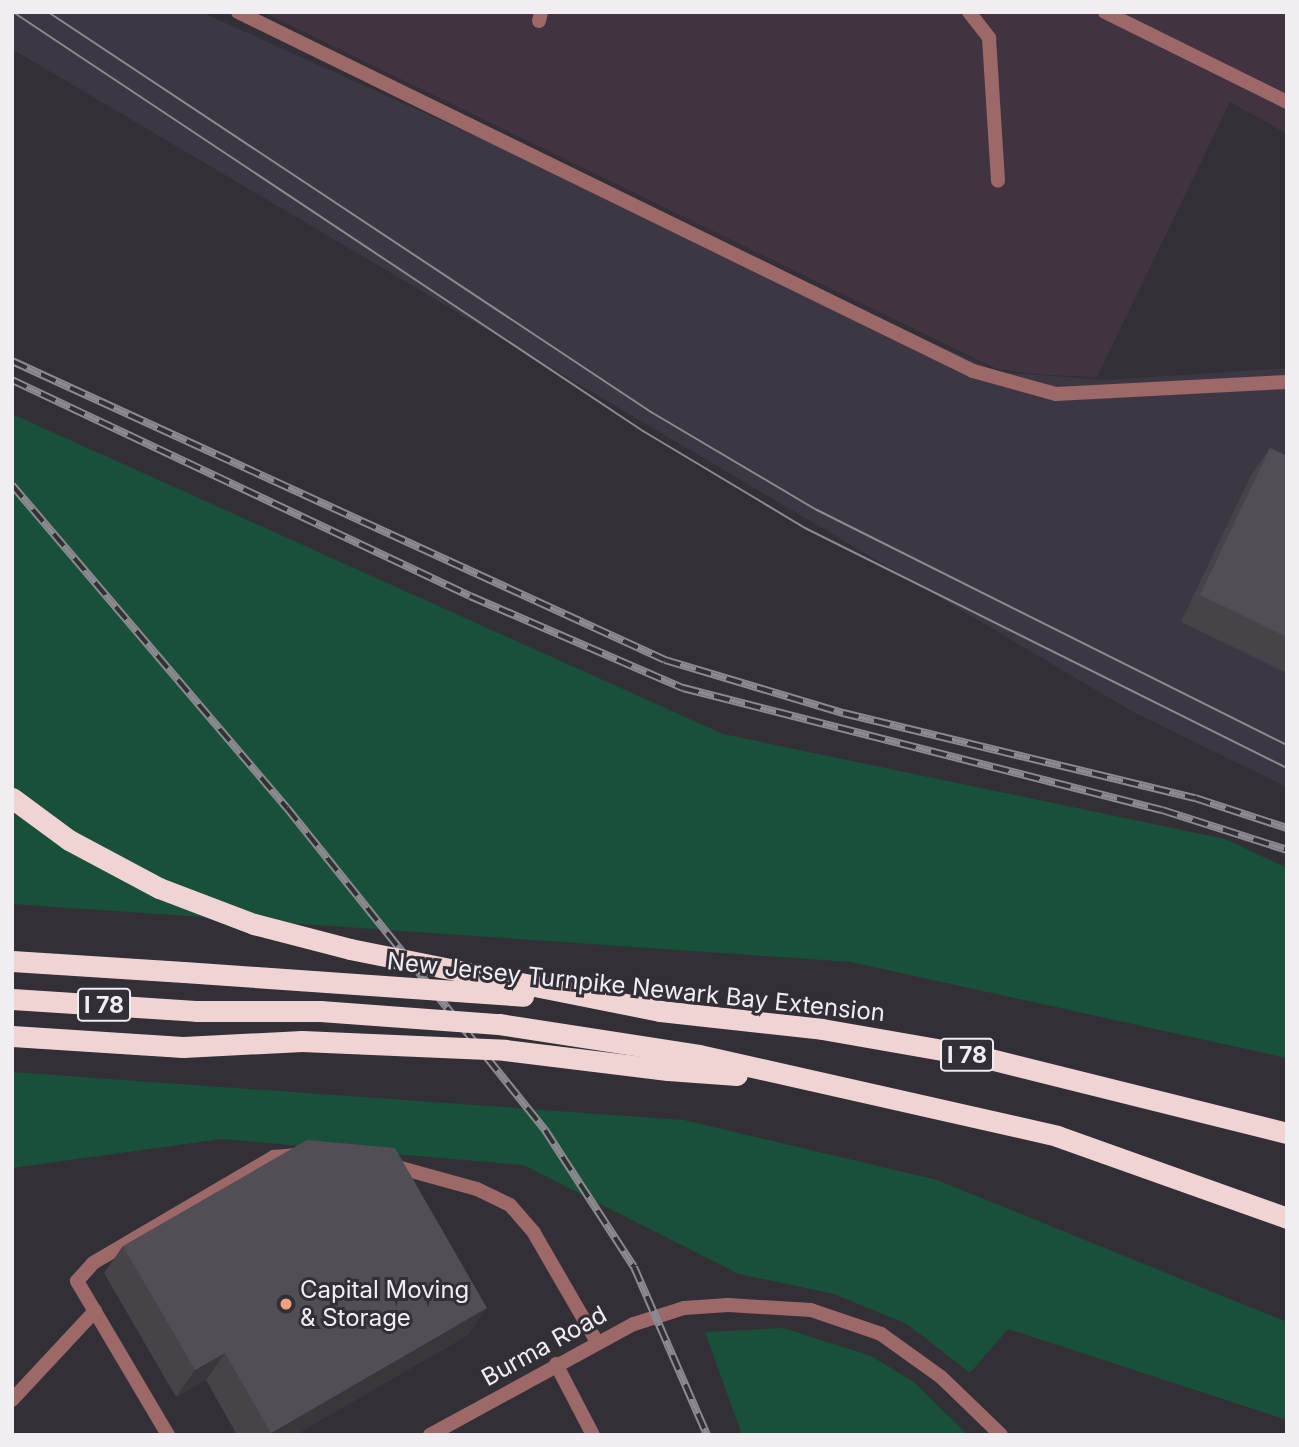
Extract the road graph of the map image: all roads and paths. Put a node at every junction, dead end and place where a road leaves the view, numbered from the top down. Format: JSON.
{"nodes":[{"id":1,"x":238,"y":12,"type":"edge"},
{"id":2,"x":969,"y":12,"type":"edge"},
{"id":3,"x":1105,"y":12,"type":"edge"},
{"id":4,"x":1287,"y":102,"type":"edge"},
{"id":5,"x":998,"y":181,"type":"dead end"},
{"id":6,"x":1287,"y":382,"type":"edge"},
{"id":7,"x":12,"y":798,"type":"edge"},
{"id":8,"x":12,"y":961,"type":"edge"},
{"id":9,"x":12,"y":999,"type":"edge"},
{"id":10,"x":660,"y":1011,"type":"junction"},
{"id":11,"x":12,"y":1037,"type":"edge"},
{"id":12,"x":820,"y":1080,"type":"junction"},
{"id":13,"x":1287,"y":1133,"type":"edge"},
{"id":14,"x":317,"y":1156,"type":"edge"},
{"id":15,"x":372,"y":1160,"type":"edge"},
{"id":16,"x":1287,"y":1218,"type":"edge"},
{"id":17,"x":95,"y":1311,"type":"junction"},
{"id":18,"x":597,"y":1342,"type":"junction"},
{"id":19,"x":556,"y":1364,"type":"junction"},
{"id":20,"x":12,"y":1400,"type":"edge"},
{"id":21,"x":168,"y":1435,"type":"edge"},
{"id":22,"x":430,"y":1435,"type":"edge"},
{"id":23,"x":593,"y":1435,"type":"edge"},
{"id":24,"x":1000,"y":1435,"type":"edge"}],
"edges":[{"from":1,"to":6,"type":"street"},
{"from":2,"to":5,"type":"street"},
{"from":3,"to":4,"type":"street"},
{"from":7,"to":10,"type":"highway","bridge":true},
{"from":8,"to":10,"type":"highway","name":"New Jersey Turnpike Newark Bay Extension","number":"I 78","bridge":true},
{"from":9,"to":12,"type":"highway","name":"New Jersey Turnpike Newark Bay Extension","number":"I 78","bridge":true},
{"from":10,"to":13,"type":"highway","name":"New Jersey Turnpike Newark Bay Extension","number":"I 78"},
{"from":11,"to":12,"type":"highway","bridge":true},
{"from":12,"to":16,"type":"highway","name":"New Jersey Turnpike Newark Bay Extension","number":"I 78"},
{"from":14,"to":17,"type":"street"},
{"from":15,"to":18,"type":"street"},
{"from":17,"to":20,"type":"street"},
{"from":17,"to":21,"type":"street"},
{"from":18,"to":19,"type":"street","name":"Burma Road"},
{"from":18,"to":24,"type":"street","name":"Burma Road"},
{"from":19,"to":22,"type":"street","name":"Burma Road"},
{"from":19,"to":23,"type":"street"}]}
